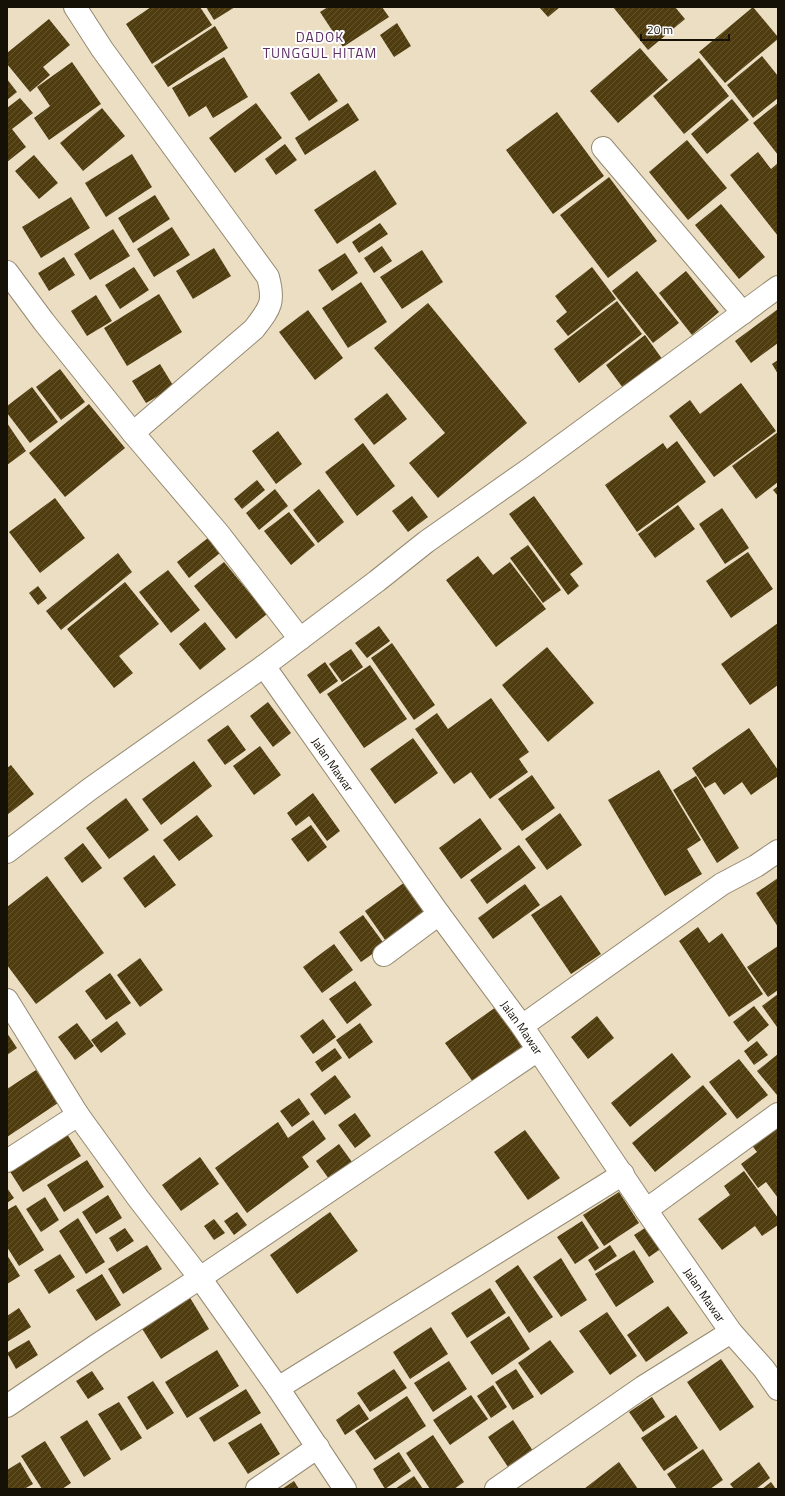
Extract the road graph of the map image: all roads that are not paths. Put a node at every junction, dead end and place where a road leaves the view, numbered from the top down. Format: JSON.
{"nodes":[{"id":1,"x":75,"y":7,"type":"edge"},
{"id":2,"x":603,"y":148,"type":"dead end"},
{"id":3,"x":7,"y":272,"type":"edge"},
{"id":4,"x":778,"y":287,"type":"edge"},
{"id":5,"x":743,"y":313,"type":"junction"},
{"id":6,"x":133,"y":433,"type":"junction"},
{"id":7,"x":300,"y":639,"type":"junction"},
{"id":8,"x":264,"y":666,"type":"junction"},
{"id":9,"x":778,"y":851,"type":"edge"},
{"id":10,"x":7,"y":852,"type":"edge"},
{"id":11,"x":440,"y":914,"type":"junction"},
{"id":12,"x":384,"y":955,"type":"dead end"},
{"id":13,"x":7,"y":1000,"type":"edge"},
{"id":14,"x":522,"y":1026,"type":"junction"},
{"id":15,"x":538,"y":1050,"type":"junction"},
{"id":16,"x":778,"y":1114,"type":"edge"},
{"id":17,"x":78,"y":1115,"type":"junction"},
{"id":18,"x":7,"y":1161,"type":"edge"},
{"id":19,"x":623,"y":1174,"type":"junction"},
{"id":20,"x":646,"y":1210,"type":"junction"},
{"id":21,"x":200,"y":1278,"type":"junction"},
{"id":22,"x":731,"y":1332,"type":"junction"},
{"id":23,"x":771,"y":1364,"type":"edge"},
{"id":24,"x":278,"y":1388,"type":"junction"},
{"id":25,"x":778,"y":1389,"type":"edge"},
{"id":26,"x":7,"y":1406,"type":"edge"},
{"id":27,"x":318,"y":1447,"type":"junction"},
{"id":28,"x":258,"y":1489,"type":"edge"},
{"id":29,"x":345,"y":1489,"type":"edge"},
{"id":30,"x":496,"y":1489,"type":"edge"}],
"edges":[{"from":1,"to":6,"type":"street"},
{"from":2,"to":5,"type":"street"},
{"from":3,"to":6,"type":"street"},
{"from":4,"to":5,"type":"street"},
{"from":5,"to":7,"type":"street"},
{"from":6,"to":7,"type":"street"},
{"from":7,"to":8,"type":"street"},
{"from":8,"to":10,"type":"street"},
{"from":8,"to":11,"type":"street","name":"Jalan Mawar"},
{"from":9,"to":14,"type":"street"},
{"from":11,"to":12,"type":"street"},
{"from":11,"to":14,"type":"street","name":"Jalan Mawar"},
{"from":13,"to":17,"type":"street"},
{"from":14,"to":15,"type":"street","name":"Jalan Mawar"},
{"from":15,"to":19,"type":"street","name":"Jalan Mawar"},
{"from":15,"to":21,"type":"street"},
{"from":16,"to":20,"type":"street"},
{"from":17,"to":18,"type":"street"},
{"from":17,"to":21,"type":"street"},
{"from":19,"to":20,"type":"street","name":"Jalan Mawar"},
{"from":19,"to":24,"type":"street"},
{"from":20,"to":22,"type":"street","name":"Jalan Mawar"},
{"from":21,"to":24,"type":"street"},
{"from":21,"to":26,"type":"street"},
{"from":22,"to":23,"type":"street","name":"Jalan Mawar"},
{"from":22,"to":30,"type":"street"},
{"from":23,"to":25,"type":"street","name":"Jalan Mawar"},
{"from":24,"to":27,"type":"street"},
{"from":27,"to":28,"type":"street"},
{"from":27,"to":29,"type":"street"}]}
